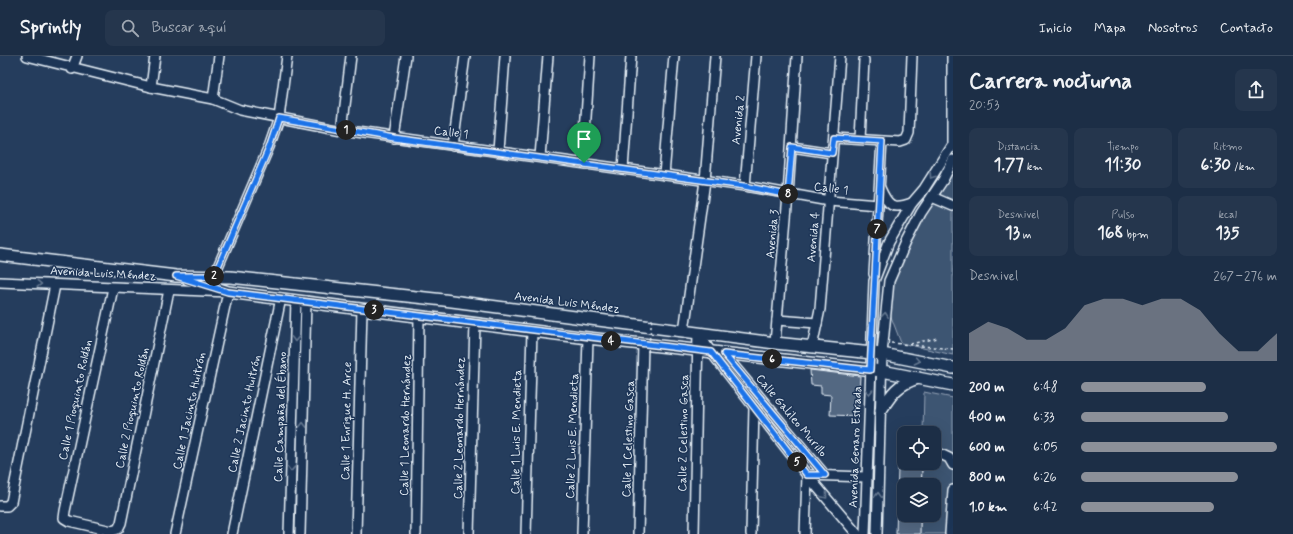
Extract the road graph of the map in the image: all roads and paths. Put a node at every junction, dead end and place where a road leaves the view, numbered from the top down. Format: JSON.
{"nodes":[{"id":1,"x":27,"y":56,"type":"edge"},
{"id":2,"x":78,"y":56,"type":"edge"},
{"id":3,"x":155,"y":56,"type":"edge"},
{"id":4,"x":219,"y":56,"type":"edge"},
{"id":5,"x":287,"y":56,"type":"edge"},
{"id":6,"x":351,"y":56,"type":"edge"},
{"id":7,"x":406,"y":56,"type":"edge"},
{"id":8,"x":465,"y":56,"type":"edge"},
{"id":9,"x":505,"y":56,"type":"edge"},
{"id":10,"x":548,"y":56,"type":"edge"},
{"id":11,"x":590,"y":56,"type":"edge"},
{"id":12,"x":631,"y":56,"type":"edge"},
{"id":13,"x":674,"y":56,"type":"edge"},
{"id":14,"x":715,"y":56,"type":"edge"},
{"id":15,"x":756,"y":56,"type":"edge"},
{"id":16,"x":797,"y":56,"type":"edge"},
{"id":17,"x":840,"y":56,"type":"edge"},
{"id":18,"x":912,"y":56,"type":"edge"},
{"id":19,"x":952,"y":56,"type":"edge"},
{"id":20,"x":864,"y":60,"type":"dead end"},
{"id":21,"x":72,"y":69,"type":"junction"},
{"id":22,"x":151,"y":87,"type":"junction"},
{"id":23,"x":213,"y":99,"type":"junction"},
{"id":24,"x":279,"y":118,"type":"junction"},
{"id":25,"x":342,"y":130,"type":"junction"},
{"id":26,"x":394,"y":138,"type":"junction"},
{"id":27,"x":834,"y":138,"type":"junction"},
{"id":28,"x":860,"y":139,"type":"junction"},
{"id":29,"x":882,"y":141,"type":"junction"},
{"id":30,"x":953,"y":144,"type":"edge"},
{"id":31,"x":453,"y":146,"type":"junction"},
{"id":32,"x":792,"y":147,"type":"junction"},
{"id":33,"x":498,"y":152,"type":"junction"},
{"id":34,"x":832,"y":153,"type":"junction"},
{"id":35,"x":540,"y":157,"type":"junction"},
{"id":36,"x":953,"y":160,"type":"edge"},
{"id":37,"x":584,"y":163,"type":"junction"},
{"id":38,"x":623,"y":169,"type":"junction"},
{"id":39,"x":664,"y":175,"type":"junction"},
{"id":40,"x":705,"y":181,"type":"junction"},
{"id":41,"x":744,"y":186,"type":"junction"},
{"id":42,"x":879,"y":188,"type":"junction"},
{"id":43,"x":788,"y":195,"type":"junction"},
{"id":44,"x":932,"y":196,"type":"junction"},
{"id":45,"x":829,"y":201,"type":"junction"},
{"id":46,"x":912,"y":203,"type":"junction"},
{"id":47,"x":878,"y":205,"type":"junction"},
{"id":48,"x":953,"y":206,"type":"edge"},
{"id":49,"x":4,"y":256,"type":"edge"},
{"id":50,"x":176,"y":276,"type":"junction"},
{"id":51,"x":214,"y":276,"type":"junction"},
{"id":52,"x":874,"y":281,"type":"junction"},
{"id":53,"x":0,"y":282,"type":"edge"},
{"id":54,"x":55,"y":285,"type":"junction"},
{"id":55,"x":113,"y":288,"type":"junction"},
{"id":56,"x":169,"y":290,"type":"junction"},
{"id":57,"x":228,"y":292,"type":"junction"},
{"id":58,"x":281,"y":298,"type":"junction"},
{"id":59,"x":301,"y":301,"type":"junction"},
{"id":60,"x":362,"y":309,"type":"junction"},
{"id":61,"x":419,"y":317,"type":"junction"},
{"id":62,"x":652,"y":319,"type":"dead end"},
{"id":63,"x":777,"y":320,"type":"junction"},
{"id":64,"x":475,"y":323,"type":"junction"},
{"id":65,"x":817,"y":323,"type":"junction"},
{"id":66,"x":532,"y":331,"type":"junction"},
{"id":67,"x":684,"y":331,"type":"junction"},
{"id":68,"x":698,"y":333,"type":"junction"},
{"id":69,"x":588,"y":338,"type":"junction"},
{"id":70,"x":938,"y":338,"type":"dead end"},
{"id":71,"x":775,"y":343,"type":"junction"},
{"id":72,"x":908,"y":344,"type":"junction"},
{"id":73,"x":812,"y":347,"type":"junction"},
{"id":74,"x":646,"y":348,"type":"junction"},
{"id":75,"x":953,"y":349,"type":"edge"},
{"id":76,"x":878,"y":350,"type":"junction"},
{"id":77,"x":698,"y":351,"type":"junction"},
{"id":78,"x":711,"y":352,"type":"junction"},
{"id":79,"x":724,"y":354,"type":"junction"},
{"id":80,"x":953,"y":368,"type":"edge"},
{"id":81,"x":870,"y":370,"type":"junction"},
{"id":82,"x":882,"y":371,"type":"junction"},
{"id":83,"x":919,"y":378,"type":"junction"},
{"id":84,"x":953,"y":385,"type":"edge"},
{"id":85,"x":754,"y":407,"type":"junction"},
{"id":86,"x":881,"y":410,"type":"junction"},
{"id":87,"x":941,"y":454,"type":"edge"},
{"id":88,"x":953,"y":465,"type":"edge"},
{"id":89,"x":807,"y":475,"type":"junction"},
{"id":90,"x":825,"y":475,"type":"junction"},
{"id":91,"x":866,"y":477,"type":"junction"},
{"id":92,"x":953,"y":490,"type":"edge"},
{"id":93,"x":3,"y":506,"type":"edge"},
{"id":94,"x":118,"y":529,"type":"joint"},
{"id":95,"x":175,"y":534,"type":"edge"},
{"id":96,"x":232,"y":534,"type":"edge"},
{"id":97,"x":289,"y":534,"type":"edge"},
{"id":98,"x":300,"y":534,"type":"edge"},
{"id":99,"x":356,"y":534,"type":"edge"},
{"id":100,"x":416,"y":534,"type":"edge"},
{"id":101,"x":469,"y":534,"type":"edge"},
{"id":102,"x":526,"y":534,"type":"edge"},
{"id":103,"x":582,"y":534,"type":"edge"},
{"id":104,"x":638,"y":534,"type":"edge"},
{"id":105,"x":694,"y":534,"type":"edge"},
{"id":106,"x":751,"y":534,"type":"edge"},
{"id":107,"x":805,"y":534,"type":"edge"},
{"id":108,"x":857,"y":534,"type":"edge"},
{"id":109,"x":865,"y":534,"type":"edge"},
{"id":110,"x":877,"y":534,"type":"edge"},
{"id":111,"x":950,"y":534,"type":"edge"}],
"edges":[{"from":1,"to":21,"type":"street","name":"Calle 1"},
{"from":2,"to":21,"type":"street"},
{"from":3,"to":22,"type":"street"},
{"from":4,"to":23,"type":"street"},
{"from":5,"to":24,"type":"street"},
{"from":6,"to":25,"type":"street"},
{"from":7,"to":26,"type":"street"},
{"from":8,"to":31,"type":"street"},
{"from":9,"to":33,"type":"street"},
{"from":10,"to":35,"type":"street"},
{"from":11,"to":37,"type":"street"},
{"from":12,"to":38,"type":"street"},
{"from":13,"to":39,"type":"street"},
{"from":14,"to":40,"type":"street"},
{"from":15,"to":41,"type":"street","name":"Avenida 2"},
{"from":16,"to":32,"type":"street","name":"Avenida 3"},
{"from":17,"to":27,"type":"street","name":"Avenida 4"},
{"from":18,"to":29,"type":"street"},
{"from":19,"to":30,"type":"street"},
{"from":20,"to":28,"type":"street"},
{"from":21,"to":22,"type":"street","name":"Calle 1"},
{"from":22,"to":23,"type":"street","name":"Calle 1"},
{"from":23,"to":24,"type":"street","name":"Calle 1"},
{"from":24,"to":25,"type":"street","name":"Calle 1"},
{"from":24,"to":51,"type":"street"},
{"from":25,"to":26,"type":"street","name":"Calle 1"},
{"from":26,"to":31,"type":"street","name":"Calle 1"},
{"from":27,"to":28,"type":"street"},
{"from":27,"to":34,"type":"street","name":"Avenida 4"},
{"from":28,"to":29,"type":"street"},
{"from":29,"to":42,"type":"street"},
{"from":30,"to":46,"type":"street","name":"Avenida Genaro Estrada","one_way":true},
{"from":31,"to":33,"type":"street","name":"Calle 1"},
{"from":32,"to":34,"type":"street"},
{"from":32,"to":43,"type":"street","name":"Avenida 3"},
{"from":33,"to":35,"type":"street","name":"Calle 1"},
{"from":34,"to":45,"type":"street","name":"Avenida 4"},
{"from":35,"to":37,"type":"street","name":"Calle 1"},
{"from":36,"to":44,"type":"street","name":"Avenida Genaro Estrada"},
{"from":37,"to":38,"type":"street","name":"Calle 1"},
{"from":38,"to":39,"type":"street","name":"Calle 1"},
{"from":39,"to":40,"type":"street","name":"Calle 1"},
{"from":40,"to":41,"type":"street","name":"Calle 1"},
{"from":40,"to":67,"type":"street"},
{"from":41,"to":43,"type":"street","name":"Calle 1"},
{"from":42,"to":46,"type":"street"},
{"from":42,"to":47,"type":"street"},
{"from":43,"to":45,"type":"street","name":"Calle 1"},
{"from":43,"to":63,"type":"street","name":"Avenida 3"},
{"from":44,"to":48,"type":"street"},
{"from":76,"to":44,"type":"street","name":"Avenida Genaro Estrada","one_way":true},
{"from":45,"to":47,"type":"street","name":"Calle 1"},
{"from":45,"to":65,"type":"street","name":"Avenida 4"},
{"from":46,"to":52,"type":"street","name":"Avenida Genaro Estrada"},
{"from":47,"to":52,"type":"street"},
{"from":49,"to":50,"type":"main road","name":"Avenida Luis Méndez"},
{"from":50,"to":51,"type":"main road","name":"Avenida Luis Méndez"},
{"from":50,"to":57,"type":"main road","name":"Avenida Luis Méndez"},
{"from":51,"to":67,"type":"main road","name":"Avenida Luis Méndez"},
{"from":52,"to":76,"type":"street","name":"Avenida Genaro Estrada"},
{"from":53,"to":54,"type":"street","name":"Avenida Luis Méndez","one_way":true},
{"from":54,"to":55,"type":"street","name":"Avenida Luis Méndez"},
{"from":54,"to":93,"type":"street"},
{"from":55,"to":56,"type":"street","name":"Avenida Luis Méndez"},
{"from":55,"to":94,"type":"street","name":"Calle 1 Pioquinto Roldán"},
{"from":56,"to":57,"type":"street","name":"Avenida Luis Méndez"},
{"from":56,"to":94,"type":"street","name":"Calle 2 Pioquinto Roldán"},
{"from":57,"to":58,"type":"main road","name":"Avenida Luis Méndez"},
{"from":57,"to":95,"type":"street","name":"Calle 1 Jacinto Huitrón"},
{"from":58,"to":59,"type":"main road","name":"Avenida Luis Méndez"},
{"from":58,"to":96,"type":"street","name":"Calle 2 Jacinto Huitrón"},
{"from":59,"to":60,"type":"main road","name":"Avenida Luis Méndez"},
{"from":59,"to":97,"type":"street","name":"Calle Campaña del Ébano","one_way":true},
{"from":98,"to":59,"type":"street","name":"Calle Campaña del Ébano","one_way":true},
{"from":60,"to":61,"type":"main road","name":"Avenida Luis Méndez"},
{"from":60,"to":99,"type":"street","name":"Calle 1 Enrique H. Arce"},
{"from":61,"to":64,"type":"main road","name":"Avenida Luis Méndez"},
{"from":61,"to":100,"type":"street","name":"Calle 1 Leonardo Hernández"},
{"from":62,"to":74,"type":"path","bridge":true},
{"from":63,"to":65,"type":"street"},
{"from":63,"to":71,"type":"street","name":"Avenida 3"},
{"from":64,"to":66,"type":"main road","name":"Avenida Luis Méndez"},
{"from":64,"to":101,"type":"street","name":"Calle 2 Leonardo Hernández"},
{"from":65,"to":73,"type":"street","name":"Avenida 4"},
{"from":66,"to":69,"type":"main road","name":"Avenida Luis Méndez"},
{"from":66,"to":102,"type":"street","name":"Calle 1 Luis E. Mendieta"},
{"from":67,"to":68,"type":"main road","name":"Avenida Luis Méndez"},
{"from":68,"to":71,"type":"main road","name":"Avenida Luis Méndez"},
{"from":68,"to":77,"type":"street","name":"Calle 2 Celestino Gasca"},
{"from":68,"to":78,"type":"street","name":"Calle Galileo Murillo"},
{"from":69,"to":74,"type":"main road","name":"Avenida Luis Méndez"},
{"from":69,"to":103,"type":"street","name":"Calle 2 Luis E. Mendieta"},
{"from":70,"to":72,"type":"path"},
{"from":71,"to":73,"type":"main road","name":"Avenida Luis Méndez"},
{"from":72,"to":75,"type":"path"},
{"from":72,"to":76,"type":"path"},
{"from":73,"to":76,"type":"main road","name":"Avenida Luis Méndez"},
{"from":74,"to":77,"type":"main road","name":"Avenida Luis Méndez"},
{"from":74,"to":104,"type":"street","name":"Calle 1 Celestino Gasca"},
{"from":76,"to":80,"type":"main road","name":"Avenida Luis Méndez","one_way":true},
{"from":76,"to":81,"type":"street","name":"Avenida Genaro Estrada"},
{"from":76,"to":82,"type":"street","name":"Avenida Genaro Estrada"},
{"from":77,"to":78,"type":"main road","name":"Avenida Luis Méndez"},
{"from":77,"to":105,"type":"street","name":"Calle 2 Celestino Gasca"},
{"from":78,"to":79,"type":"main road","name":"Avenida Luis Méndez"},
{"from":78,"to":85,"type":"street","name":"Calle Galileo Murillo"},
{"from":79,"to":81,"type":"main road","name":"Avenida Luis Méndez"},
{"from":79,"to":90,"type":"street","name":"Calle Galileo Murillo"},
{"from":81,"to":82,"type":"main road","name":"Avenida Luis Méndez"},
{"from":81,"to":91,"type":"street","name":"Avenida Genaro Estrada","one_way":true},
{"from":82,"to":83,"type":"main road","name":"Avenida Luis Méndez"},
{"from":82,"to":86,"type":"street","name":"Avenida Genaro Estrada"},
{"from":83,"to":84,"type":"main road","name":"Avenida Luis Méndez"},
{"from":83,"to":86,"type":"main road"},
{"from":85,"to":89,"type":"street","name":"Calle Galileo Murillo"},
{"from":85,"to":106,"type":"street"},
{"from":110,"to":86,"type":"street","name":"Avenida Genaro Estrada","one_way":true},
{"from":87,"to":88,"type":"street"},
{"from":89,"to":90,"type":"street","name":"Calle Galileo Murillo"},
{"from":89,"to":107,"type":"street"},
{"from":89,"to":108,"type":"street","name":"Calle Galileo Murillo","one_way":true},
{"from":90,"to":91,"type":"street","name":"Calle Galileo Murillo"},
{"from":91,"to":109,"type":"street","name":"Avenida Genaro Estrada"},
{"from":92,"to":111,"type":"street"}]}
